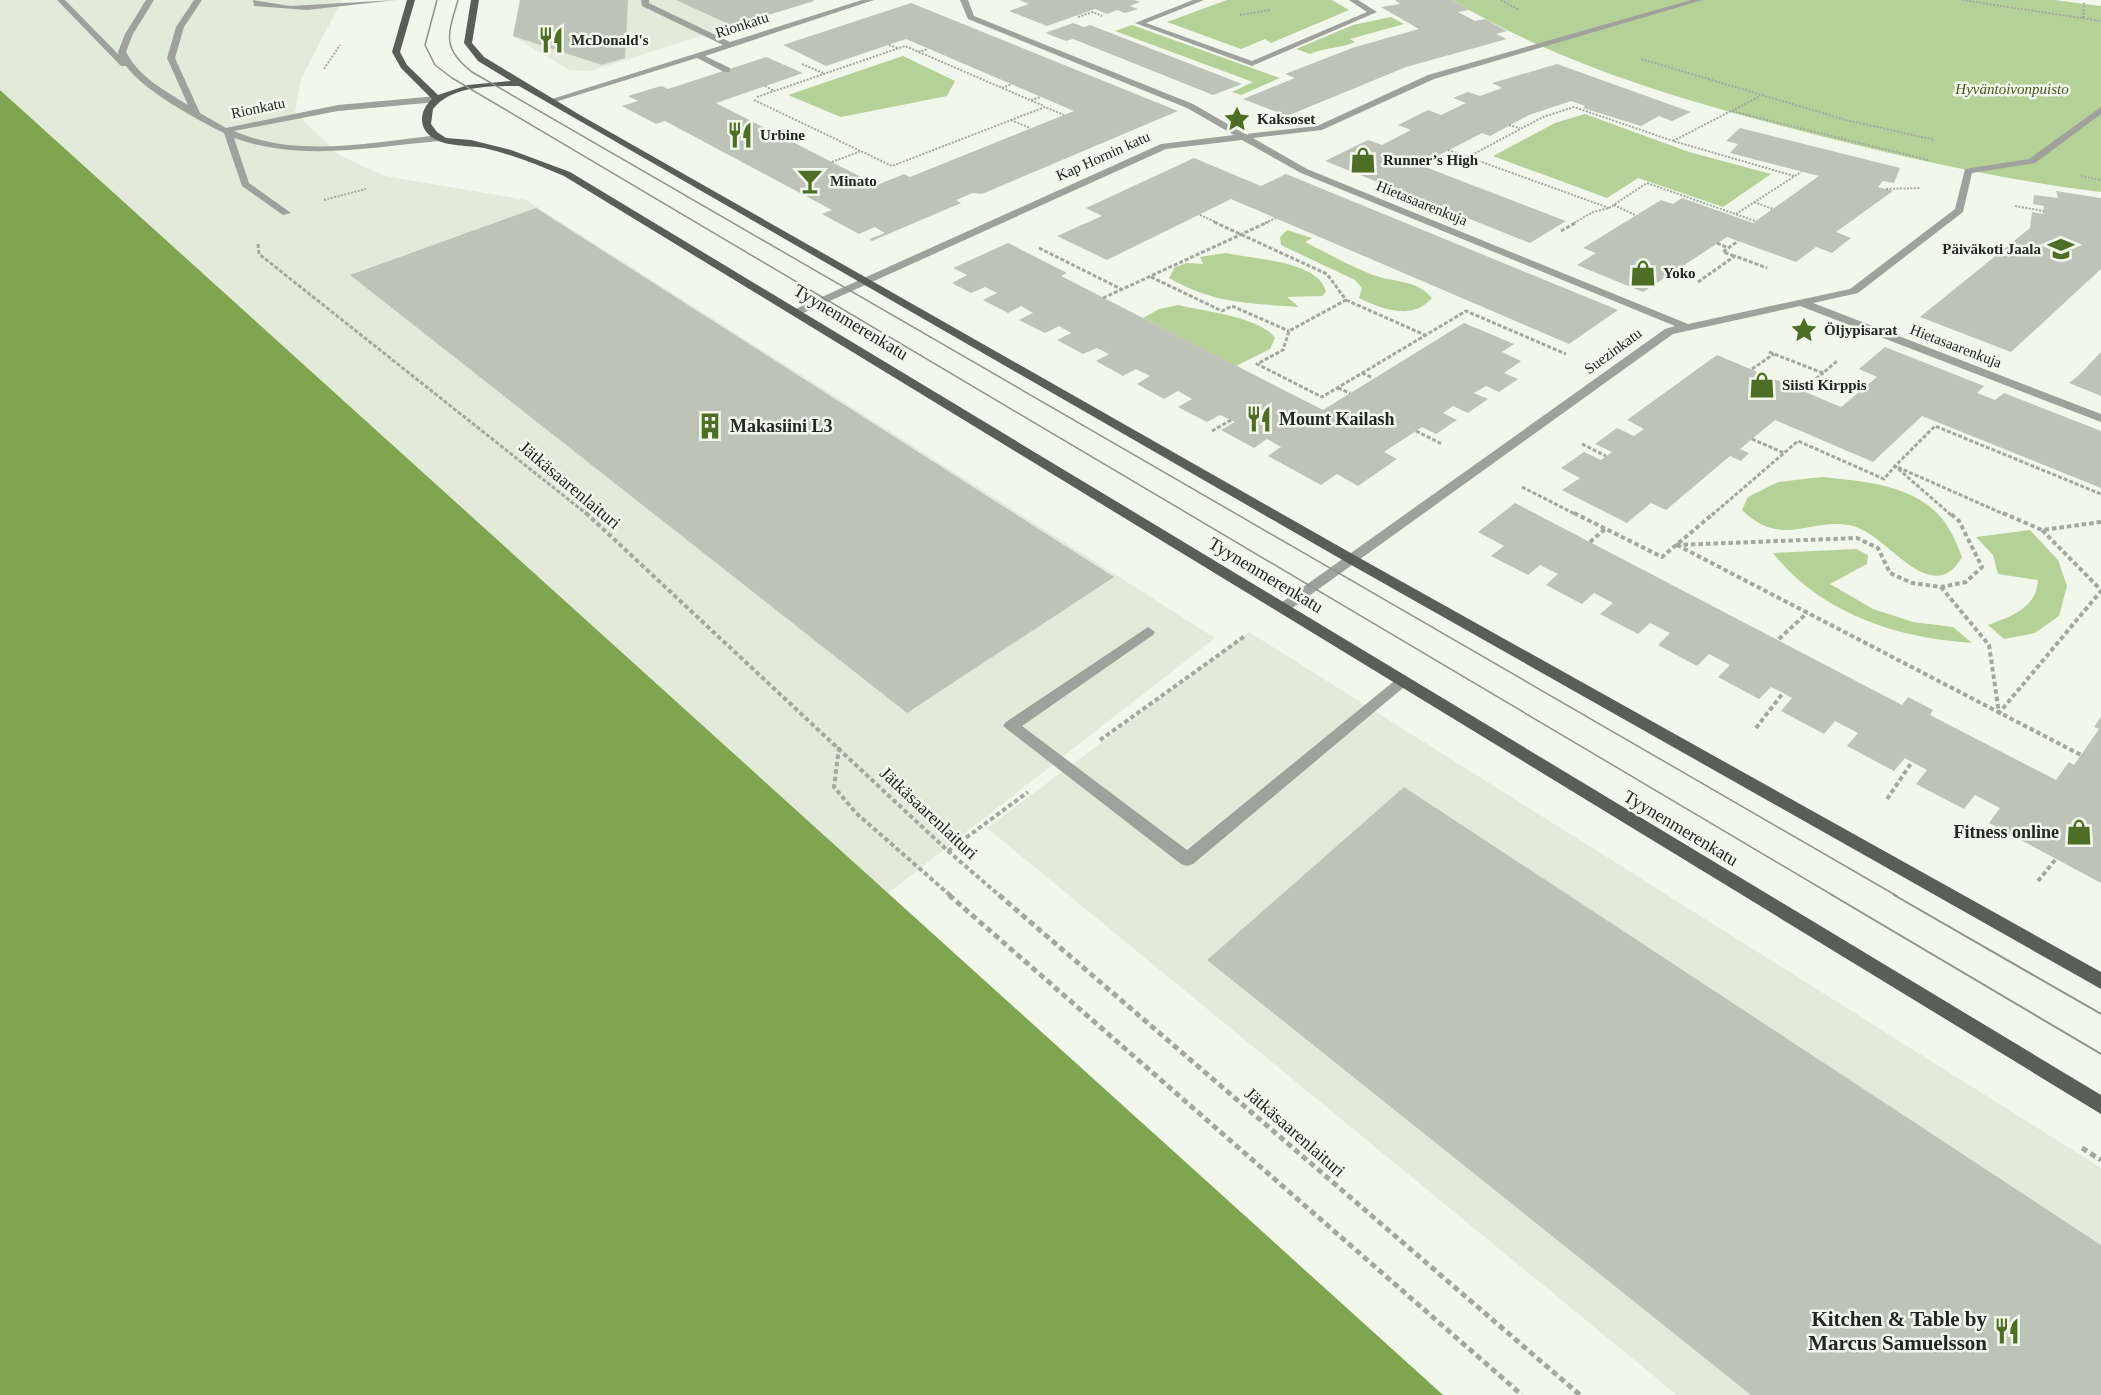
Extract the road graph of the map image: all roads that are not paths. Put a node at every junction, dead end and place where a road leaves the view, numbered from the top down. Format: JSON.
{"nodes":[{"id":1,"x":61,"y":0,"type":"edge"},
{"id":2,"x":150,"y":0,"type":"edge"},
{"id":3,"x":198,"y":0,"type":"edge"},
{"id":4,"x":257,"y":0,"type":"edge"},
{"id":5,"x":392,"y":0,"type":"edge"},
{"id":6,"x":411,"y":0,"type":"edge"},
{"id":7,"x":475,"y":0,"type":"edge"},
{"id":8,"x":645,"y":0,"type":"edge"},
{"id":9,"x":870,"y":0,"type":"edge"},
{"id":10,"x":964,"y":0,"type":"edge"},
{"id":11,"x":1200,"y":0,"type":"edge"},
{"id":12,"x":1353,"y":0,"type":"edge"},
{"id":13,"x":1699,"y":0,"type":"edge"},
{"id":14,"x":345,"y":2,"type":"edge"},
{"id":15,"x":730,"y":45,"type":"junction"},
{"id":16,"x":697,"y":55,"type":"junction"},
{"id":17,"x":727,"y":70,"type":"dead end"},
{"id":18,"x":131,"y":71,"type":"junction"},
{"id":19,"x":523,"y":83,"type":"junction"},
{"id":20,"x":437,"y":99,"type":"junction"},
{"id":21,"x":555,"y":101,"type":"junction"},
{"id":22,"x":2101,"y":110,"type":"edge"},
{"id":23,"x":198,"y":116,"type":"junction"},
{"id":24,"x":227,"y":130,"type":"junction"},
{"id":25,"x":1241,"y":135,"type":"junction"},
{"id":26,"x":440,"y":138,"type":"junction"},
{"id":27,"x":286,"y":213,"type":"road end"},
{"id":28,"x":864,"y":281,"type":"junction"},
{"id":29,"x":1800,"y":302,"type":"junction"},
{"id":30,"x":796,"y":312,"type":"junction"},
{"id":31,"x":1686,"y":327,"type":"junction"},
{"id":32,"x":2101,"y":418,"type":"edge"},
{"id":33,"x":1351,"y":559,"type":"junction"},
{"id":34,"x":1283,"y":608,"type":"junction"},
{"id":35,"x":1148,"y":632,"type":"dead end"},
{"id":36,"x":1403,"y":682,"type":"junction"},
{"id":37,"x":2101,"y":981,"type":"edge"},
{"id":38,"x":2101,"y":1105,"type":"edge"}],
"edges":[{"from":1,"to":18,"type":"street"},
{"from":2,"to":18,"type":"street"},
{"from":3,"to":23,"type":"street"},
{"from":4,"to":14,"type":"street"},
{"from":5,"to":14,"type":"street"},
{"from":6,"to":20,"type":"main road"},
{"from":7,"to":19,"type":"main road"},
{"from":8,"to":15,"type":"street"},
{"from":9,"to":15,"type":"street","name":"Rionkatu"},
{"from":10,"to":25,"type":"street","name":"Hietasaarenkuja"},
{"from":11,"to":12,"type":"street"},
{"from":13,"to":25,"type":"street","name":"Kap Hornin katu"},
{"from":15,"to":16,"type":"street","name":"Rionkatu"},
{"from":16,"to":17,"type":"street"},
{"from":16,"to":21,"type":"street","name":"Rionkatu"},
{"from":18,"to":23,"type":"street"},
{"from":19,"to":20,"type":"main road"},
{"from":19,"to":21,"type":"main road"},
{"from":20,"to":24,"type":"street","name":"Rionkatu"},
{"from":20,"to":26,"type":"main road"},
{"from":21,"to":28,"type":"main road"},
{"from":22,"to":29,"type":"street","name":"Suezinkatu"},
{"from":23,"to":24,"type":"street"},
{"from":24,"to":26,"type":"street","name":"Rionkatu"},
{"from":24,"to":27,"type":"street"},
{"from":25,"to":28,"type":"street","name":"Kap Hornin katu"},
{"from":25,"to":31,"type":"street","name":"Hietasaarenkuja"},
{"from":26,"to":30,"type":"main road","name":"Tyynenmerenkatu"},
{"from":28,"to":30,"type":"street","name":"Kap Hornin katu"},
{"from":28,"to":33,"type":"main road"},
{"from":29,"to":31,"type":"street","name":"Suezinkatu"},
{"from":29,"to":32,"type":"street","name":"Hietasaarenkuja"},
{"from":30,"to":34,"type":"main road","name":"Tyynenmerenkatu"},
{"from":31,"to":33,"type":"street","name":"Suezinkatu"},
{"from":33,"to":34,"type":"street","name":"Suezinkatu"},
{"from":33,"to":37,"type":"main road"},
{"from":34,"to":36,"type":"main road","name":"Tyynenmerenkatu"},
{"from":35,"to":36,"type":"street"},
{"from":36,"to":38,"type":"main road","name":"Tyynenmerenkatu"}]}
